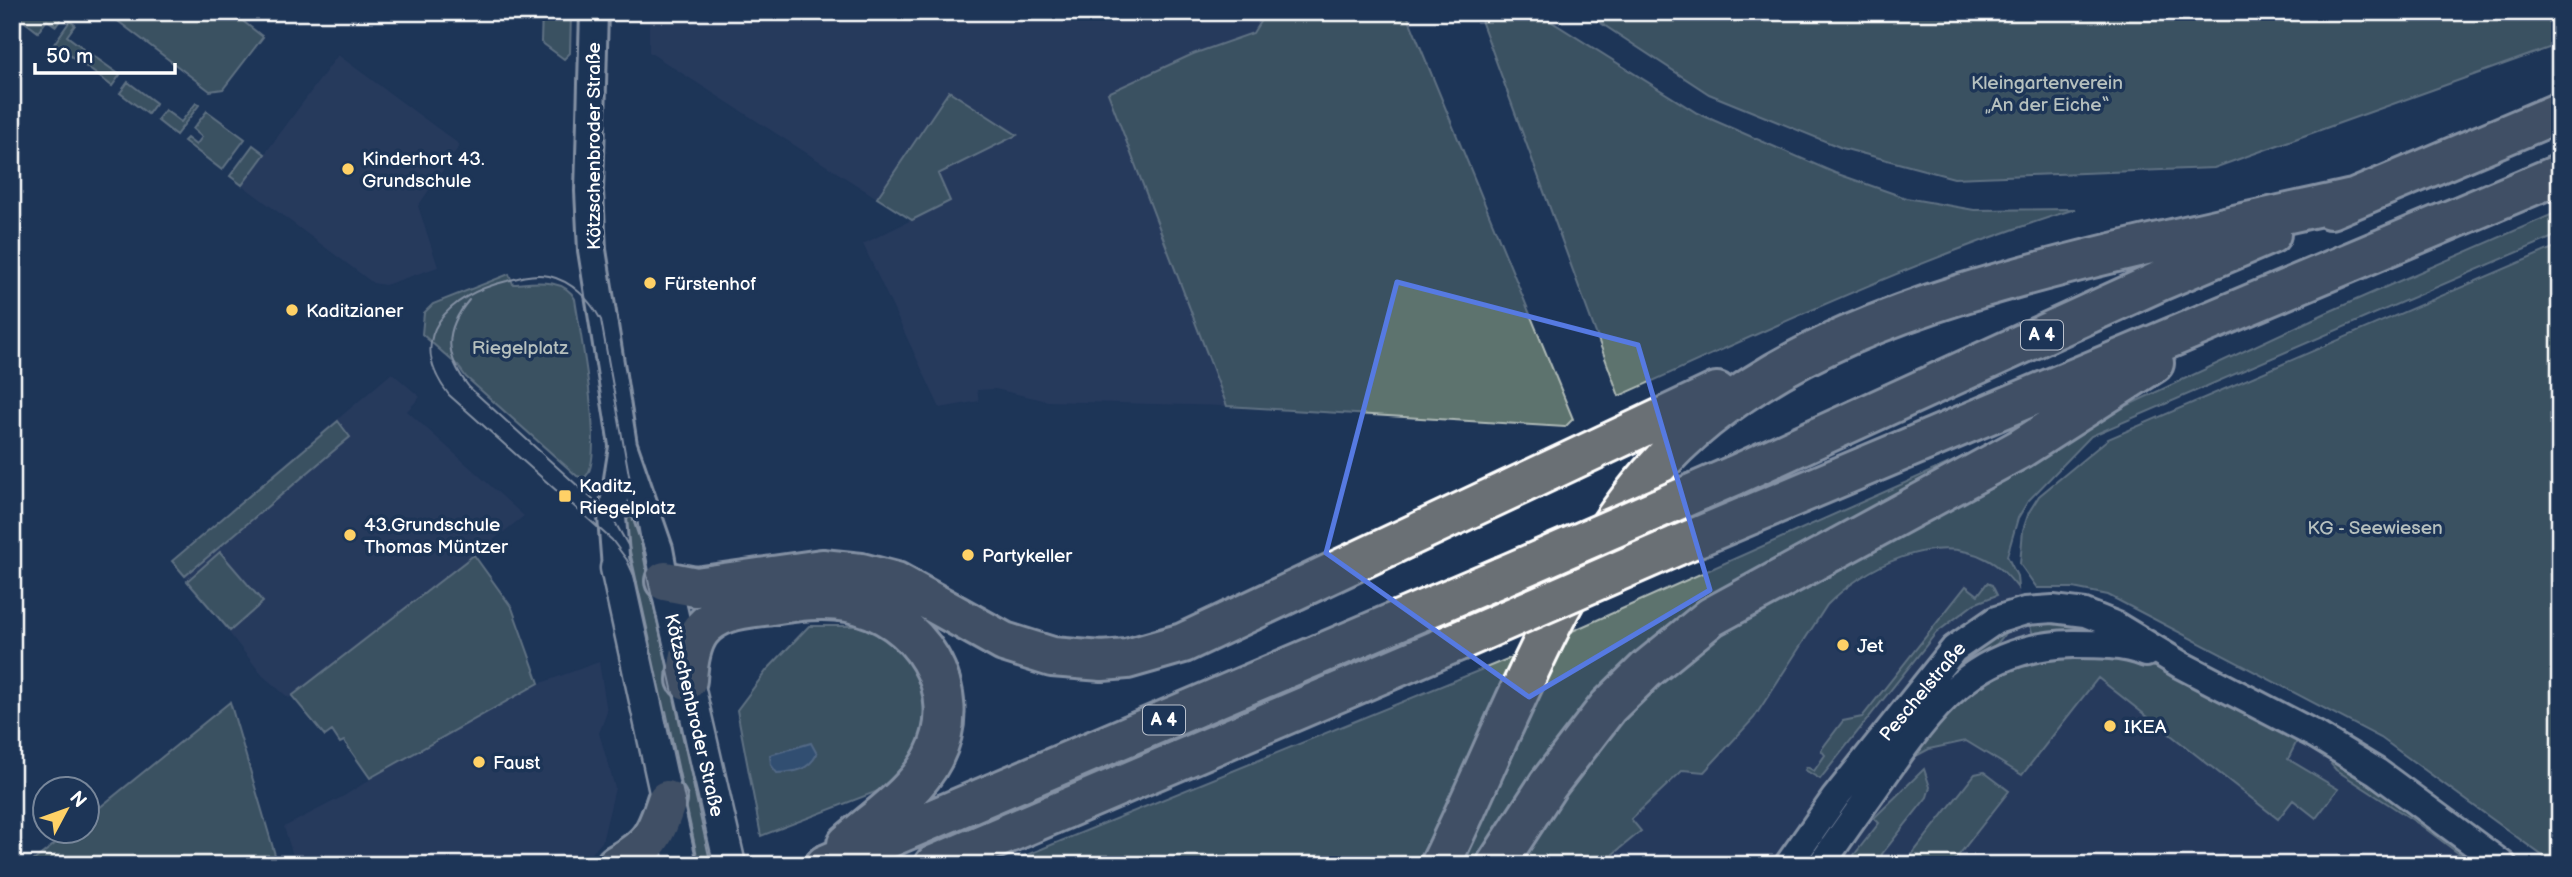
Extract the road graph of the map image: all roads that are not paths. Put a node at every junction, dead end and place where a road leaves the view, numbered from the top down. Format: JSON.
{"nodes":[{"id":1,"x":594,"y":12,"type":"edge"},
{"id":2,"x":2560,"y":112,"type":"edge"},
{"id":3,"x":2560,"y":174,"type":"edge"},
{"id":4,"x":2353,"y":199,"type":"junction"},
{"id":5,"x":2244,"y":305,"type":"junction"},
{"id":6,"x":1785,"y":369,"type":"junction"},
{"id":7,"x":623,"y":445,"type":"junction"},
{"id":8,"x":616,"y":568,"type":"joint"},
{"id":9,"x":664,"y":582,"type":"junction"},
{"id":10,"x":2181,"y":664,"type":"junction"},
{"id":11,"x":687,"y":680,"type":"junction"},
{"id":12,"x":667,"y":800,"type":"junction"},
{"id":13,"x":616,"y":865,"type":"edge"},
{"id":14,"x":681,"y":865,"type":"edge"},
{"id":15,"x":730,"y":865,"type":"edge"},
{"id":16,"x":824,"y":865,"type":"edge"},
{"id":17,"x":934,"y":865,"type":"edge"},
{"id":18,"x":1440,"y":865,"type":"edge"},
{"id":19,"x":1496,"y":865,"type":"edge"},
{"id":20,"x":1788,"y":865,"type":"edge"},
{"id":21,"x":1821,"y":865,"type":"edge"},
{"id":22,"x":2503,"y":865,"type":"edge"}],
"edges":[{"from":1,"to":7,"type":"street","name":"Kötzschenbroder Straße"},
{"from":2,"to":4,"type":"highway","number":"A 4"},
{"from":3,"to":5,"type":"highway","number":"A 4"},
{"from":4,"to":6,"type":"highway"},
{"from":4,"to":16,"type":"highway","number":"A 4","bridge":true},
{"from":5,"to":17,"type":"highway","number":"A 4","bridge":true},
{"from":5,"to":19,"type":"highway"},
{"from":6,"to":9,"type":"highway"},
{"from":6,"to":18,"type":"highway"},
{"from":7,"to":8,"type":"street","name":"Kötzschenbroder Straße"},
{"from":7,"to":9,"type":"street","name":"Kötzschenbroder Straße"},
{"from":8,"to":12,"type":"main road","name":"Kötzschenbroder Straße"},
{"from":9,"to":11,"type":"main road","name":"Kötzschenbroder Straße"},
{"from":10,"to":20,"type":"street","name":"Peschelstraße"},
{"from":10,"to":21,"type":"street","name":"Peschelstraße"},
{"from":10,"to":22,"type":"street","name":"Peschelstraße"},
{"from":11,"to":15,"type":"main road","name":"Kötzschenbroder Straße"},
{"from":11,"to":16,"type":"highway"},
{"from":12,"to":13,"type":"highway"},
{"from":12,"to":14,"type":"main road","name":"Kötzschenbroder Straße"}]}
